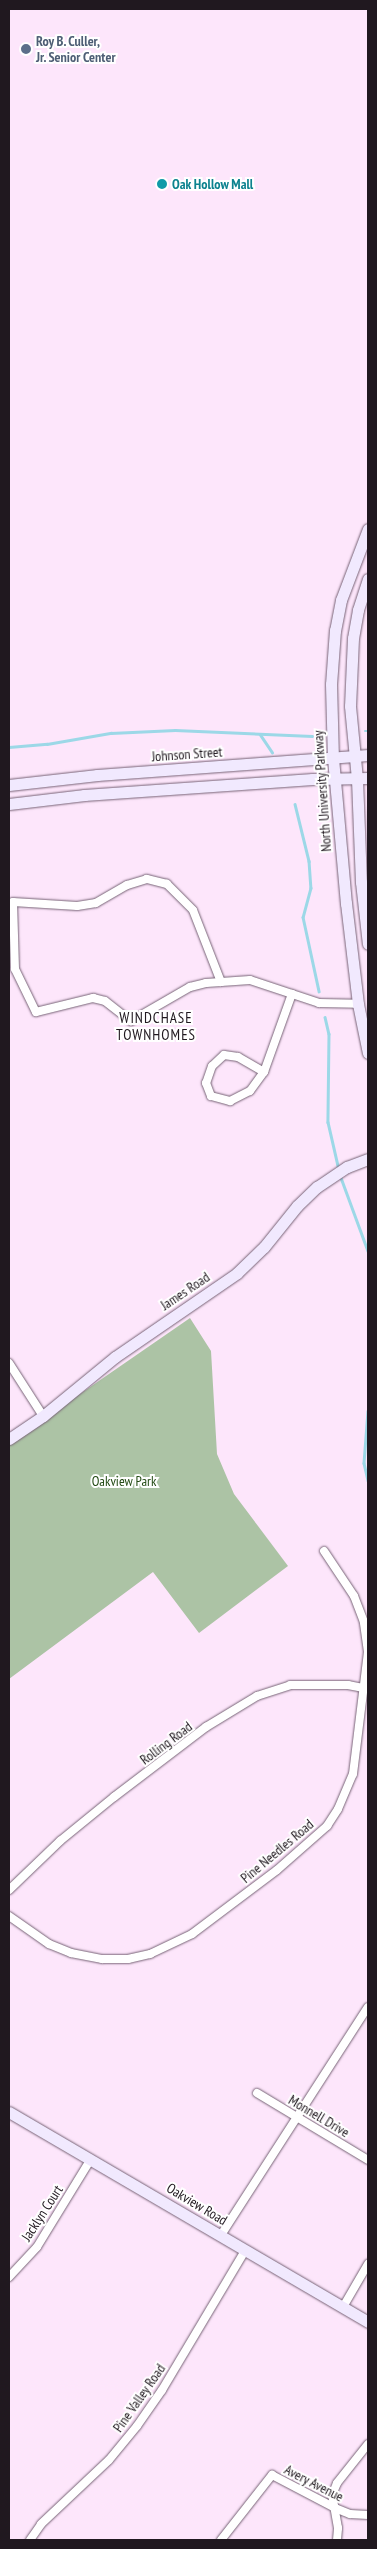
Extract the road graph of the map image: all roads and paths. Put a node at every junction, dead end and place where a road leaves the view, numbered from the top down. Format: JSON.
{"nodes":[{"id":1,"x":368,"y":529,"type":"edge"},
{"id":2,"x":368,"y":579,"type":"edge"},
{"id":3,"x":368,"y":755,"type":"edge"},
{"id":4,"x":354,"y":756,"type":"junction"},
{"id":5,"x":333,"y":758,"type":"junction"},
{"id":6,"x":336,"y":779,"type":"junction"},
{"id":7,"x":362,"y":779,"type":"edge"},
{"id":8,"x":9,"y":785,"type":"edge"},
{"id":9,"x":9,"y":804,"type":"edge"},
{"id":10,"x":368,"y":944,"type":"edge"},
{"id":11,"x":221,"y":982,"type":"junction"},
{"id":12,"x":292,"y":994,"type":"junction"},
{"id":13,"x":358,"y":1004,"type":"junction"},
{"id":14,"x":368,"y":1053,"type":"edge"},
{"id":15,"x":264,"y":1072,"type":"junction"},
{"id":16,"x":368,"y":1159,"type":"edge"},
{"id":17,"x":9,"y":1363,"type":"edge"},
{"id":18,"x":43,"y":1416,"type":"junction"},
{"id":19,"x":9,"y":1439,"type":"edge"},
{"id":20,"x":324,"y":1551,"type":"dead end"},
{"id":21,"x":365,"y":1689,"type":"edge"},
{"id":22,"x":9,"y":1890,"type":"edge"},
{"id":23,"x":9,"y":1916,"type":"edge"},
{"id":24,"x":368,"y":2007,"type":"edge"},
{"id":25,"x":257,"y":2092,"type":"dead end"},
{"id":26,"x":9,"y":2112,"type":"edge"},
{"id":27,"x":297,"y":2117,"type":"junction"},
{"id":28,"x":91,"y":2159,"type":"junction"},
{"id":29,"x":368,"y":2160,"type":"edge"},
{"id":30,"x":221,"y":2235,"type":"junction"},
{"id":31,"x":245,"y":2251,"type":"junction"},
{"id":32,"x":368,"y":2264,"type":"edge"},
{"id":33,"x":9,"y":2277,"type":"edge"},
{"id":34,"x":343,"y":2307,"type":"junction"},
{"id":35,"x":368,"y":2322,"type":"edge"},
{"id":36,"x":368,"y":2444,"type":"edge"},
{"id":37,"x":335,"y":2508,"type":"junction"},
{"id":38,"x":368,"y":2515,"type":"edge"},
{"id":39,"x":30,"y":2540,"type":"edge"},
{"id":40,"x":221,"y":2540,"type":"edge"},
{"id":41,"x":336,"y":2540,"type":"edge"}],
"edges":[{"from":1,"to":5,"type":"main road","name":"North University Parkway"},
{"from":2,"to":4,"type":"main road"},
{"from":3,"to":4,"type":"main road","name":"Johnson Street"},
{"from":4,"to":5,"type":"main road","name":"Johnson Street"},
{"from":4,"to":7,"type":"main road"},
{"from":5,"to":6,"type":"main road","name":"North University Parkway"},
{"from":5,"to":8,"type":"main road","name":"Johnson Street"},
{"from":6,"to":7,"type":"main road"},
{"from":6,"to":9,"type":"main road"},
{"from":6,"to":13,"type":"main road","name":"North University Parkway"},
{"from":7,"to":10,"type":"main road"},
{"from":11,"to":11,"type":"street"},
{"from":11,"to":12,"type":"street"},
{"from":12,"to":13,"type":"street"},
{"from":12,"to":15,"type":"street"},
{"from":13,"to":14,"type":"main road","name":"North University Parkway"},
{"from":15,"to":15,"type":"street"},
{"from":16,"to":18,"type":"main road","name":"James Road"},
{"from":17,"to":18,"type":"street"},
{"from":18,"to":19,"type":"main road","name":"James Road"},
{"from":20,"to":21,"type":"street","name":"Pine Needles Road"},
{"from":21,"to":22,"type":"street","name":"Rolling Road"},
{"from":21,"to":23,"type":"street","name":"Pine Needles Road"},
{"from":24,"to":27,"type":"street"},
{"from":25,"to":27,"type":"street","name":"Monnell Drive"},
{"from":26,"to":28,"type":"main road","name":"Oakview Road"},
{"from":27,"to":29,"type":"street","name":"Monnell Drive"},
{"from":27,"to":30,"type":"street"},
{"from":28,"to":30,"type":"main road","name":"Oakview Road"},
{"from":28,"to":33,"type":"street","name":"Jacklyn Court"},
{"from":30,"to":31,"type":"main road","name":"Oakview Road"},
{"from":31,"to":34,"type":"main road","name":"Oakview Road"},
{"from":31,"to":39,"type":"street","name":"Pine Valley Road"},
{"from":32,"to":34,"type":"street"},
{"from":34,"to":35,"type":"main road","name":"Oakview Road"},
{"from":36,"to":37,"type":"street"},
{"from":37,"to":38,"type":"street","name":"Avery Avenue"},
{"from":37,"to":40,"type":"street","name":"Avery Avenue"},
{"from":37,"to":41,"type":"street"}]}
